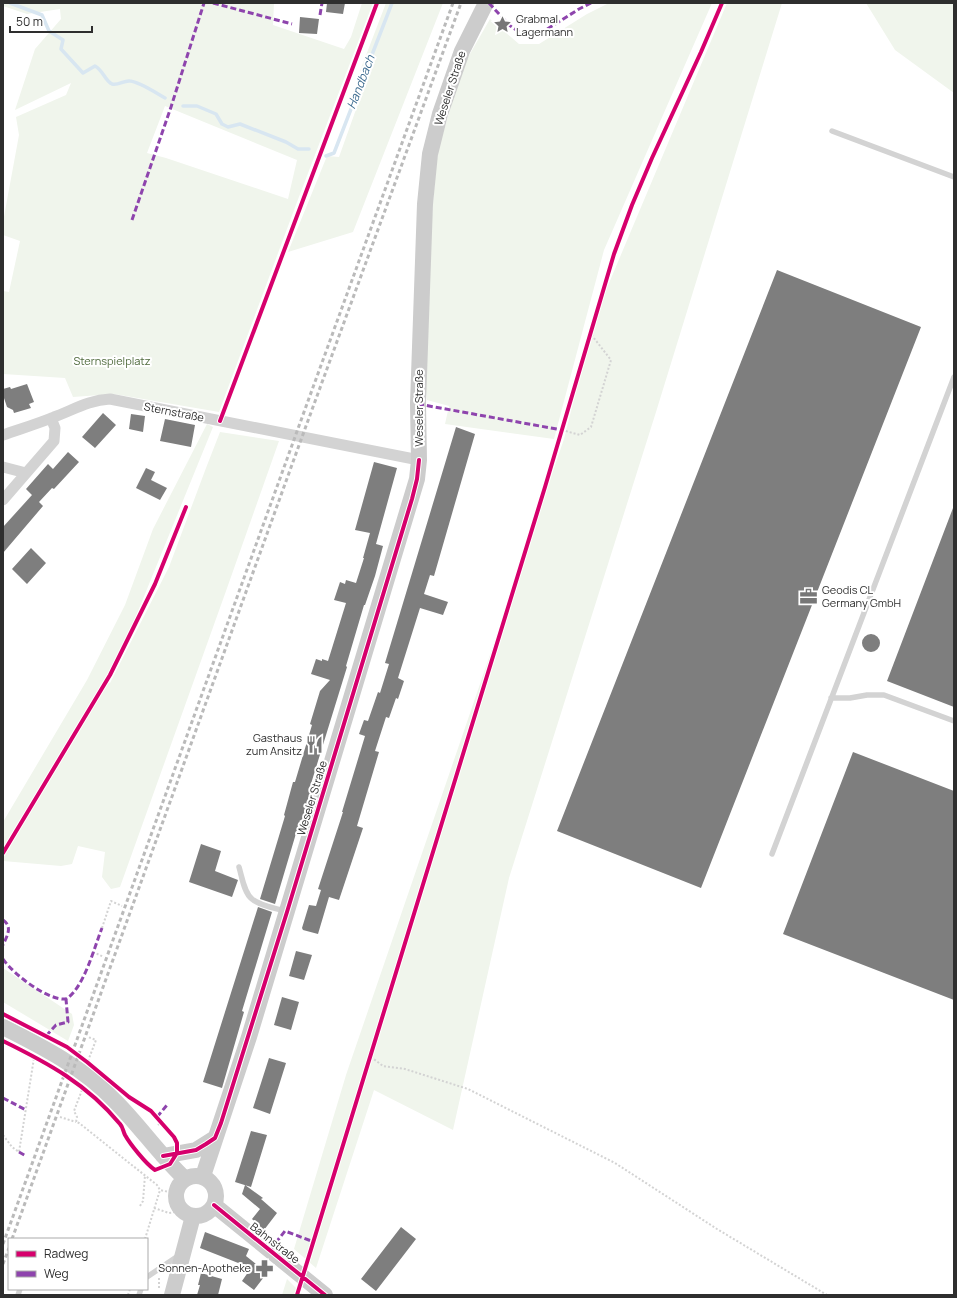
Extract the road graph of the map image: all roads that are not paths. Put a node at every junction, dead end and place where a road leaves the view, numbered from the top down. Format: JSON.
{"nodes":[{"id":1,"x":486,"y":3,"type":"edge"},
{"id":2,"x":832,"y":130,"type":"dead end"},
{"id":3,"x":954,"y":177,"type":"edge"},
{"id":4,"x":954,"y":377,"type":"edge"},
{"id":5,"x":51,"y":418,"type":"junction"},
{"id":6,"x":3,"y":435,"type":"edge"},
{"id":7,"x":419,"y":460,"type":"junction"},
{"id":8,"x":3,"y":467,"type":"edge"},
{"id":9,"x":26,"y":473,"type":"junction"},
{"id":10,"x":3,"y":500,"type":"edge"},
{"id":11,"x":831,"y":698,"type":"junction"},
{"id":12,"x":954,"y":721,"type":"edge"},
{"id":13,"x":772,"y":854,"type":"dead end"},
{"id":14,"x":239,"y":867,"type":"dead end"},
{"id":15,"x":287,"y":912,"type":"junction"},
{"id":16,"x":3,"y":1028,"type":"edge"},
{"id":17,"x":216,"y":1138,"type":"junction"},
{"id":18,"x":163,"y":1156,"type":"junction"},
{"id":19,"x":203,"y":1176,"type":"junction"},
{"id":20,"x":184,"y":1178,"type":"junction"},
{"id":21,"x":214,"y":1205,"type":"junction"},
{"id":22,"x":193,"y":1216,"type":"junction"},
{"id":23,"x":184,"y":1253,"type":"junction"},
{"id":24,"x":148,"y":1276,"type":"edge"},
{"id":25,"x":320,"y":1293,"type":"edge"},
{"id":26,"x":172,"y":1295,"type":"edge"}],
"edges":[{"from":1,"to":7,"type":"main road","name":"Weseler Straße"},
{"from":2,"to":3,"type":"lane"},
{"from":4,"to":11,"type":"lane"},
{"from":5,"to":6,"type":"street","name":"Sternstraße"},
{"from":5,"to":7,"type":"street","name":"Sternstraße"},
{"from":5,"to":9,"type":"street"},
{"from":7,"to":15,"type":"main road","name":"Weseler Straße"},
{"from":8,"to":9,"type":"street"},
{"from":9,"to":10,"type":"street"},
{"from":11,"to":12,"type":"lane"},
{"from":11,"to":13,"type":"lane"},
{"from":14,"to":15,"type":"lane"},
{"from":15,"to":17,"type":"main road","name":"Weseler Straße"},
{"from":16,"to":18,"type":"main road"},
{"from":17,"to":18,"type":"main road"},
{"from":17,"to":19,"type":"main road","name":"Weseler Straße"},
{"from":18,"to":20,"type":"main road"},
{"from":19,"to":20,"type":"main road"},
{"from":19,"to":21,"type":"main road"},
{"from":20,"to":22,"type":"main road"},
{"from":21,"to":22,"type":"main road"},
{"from":21,"to":25,"type":"main road","name":"Bahnstraße"},
{"from":22,"to":23,"type":"main road"},
{"from":23,"to":24,"type":"lane"},
{"from":23,"to":26,"type":"main road"}]}
